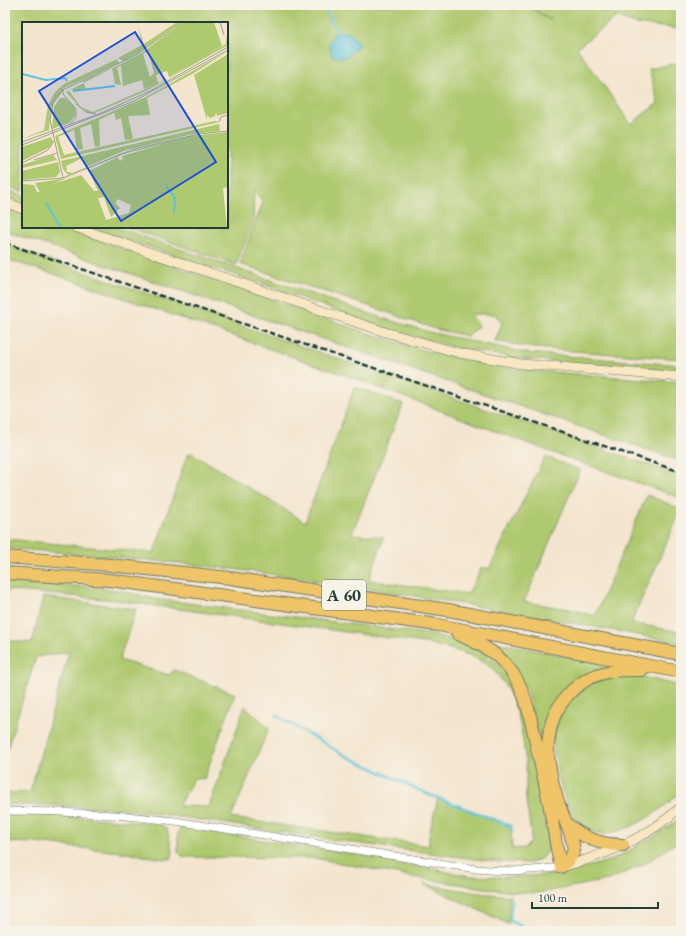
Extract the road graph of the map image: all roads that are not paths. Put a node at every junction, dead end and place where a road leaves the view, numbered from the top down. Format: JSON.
{"nodes":[{"id":1,"x":5,"y":202,"type":"edge"},
{"id":2,"x":22,"y":209,"type":"edge"},
{"id":3,"x":78,"y":228,"type":"edge"},
{"id":4,"x":681,"y":377,"type":"edge"},
{"id":5,"x":5,"y":557,"type":"edge"},
{"id":6,"x":5,"y":573,"type":"edge"},
{"id":7,"x":438,"y":625,"type":"junction"},
{"id":8,"x":681,"y":654,"type":"edge"},
{"id":9,"x":675,"y":671,"type":"edge"},
{"id":10,"x":681,"y":807,"type":"edge"},
{"id":11,"x":5,"y":811,"type":"edge"},
{"id":12,"x":566,"y":823,"type":"junction"},
{"id":13,"x":623,"y":845,"type":"junction"},
{"id":14,"x":561,"y":867,"type":"junction"}],
"edges":[{"from":1,"to":2,"type":"main road"},
{"from":3,"to":4,"type":"main road"},
{"from":5,"to":8,"type":"highway","number":"A 60"},
{"from":6,"to":7,"type":"highway","number":"A 60"},
{"from":7,"to":9,"type":"highway","number":"A 60"},
{"from":7,"to":14,"type":"highway"},
{"from":9,"to":12,"type":"highway"},
{"from":10,"to":13,"type":"main road"},
{"from":11,"to":14,"type":"street"},
{"from":12,"to":13,"type":"highway"},
{"from":12,"to":14,"type":"highway"},
{"from":13,"to":14,"type":"main road"}]}
